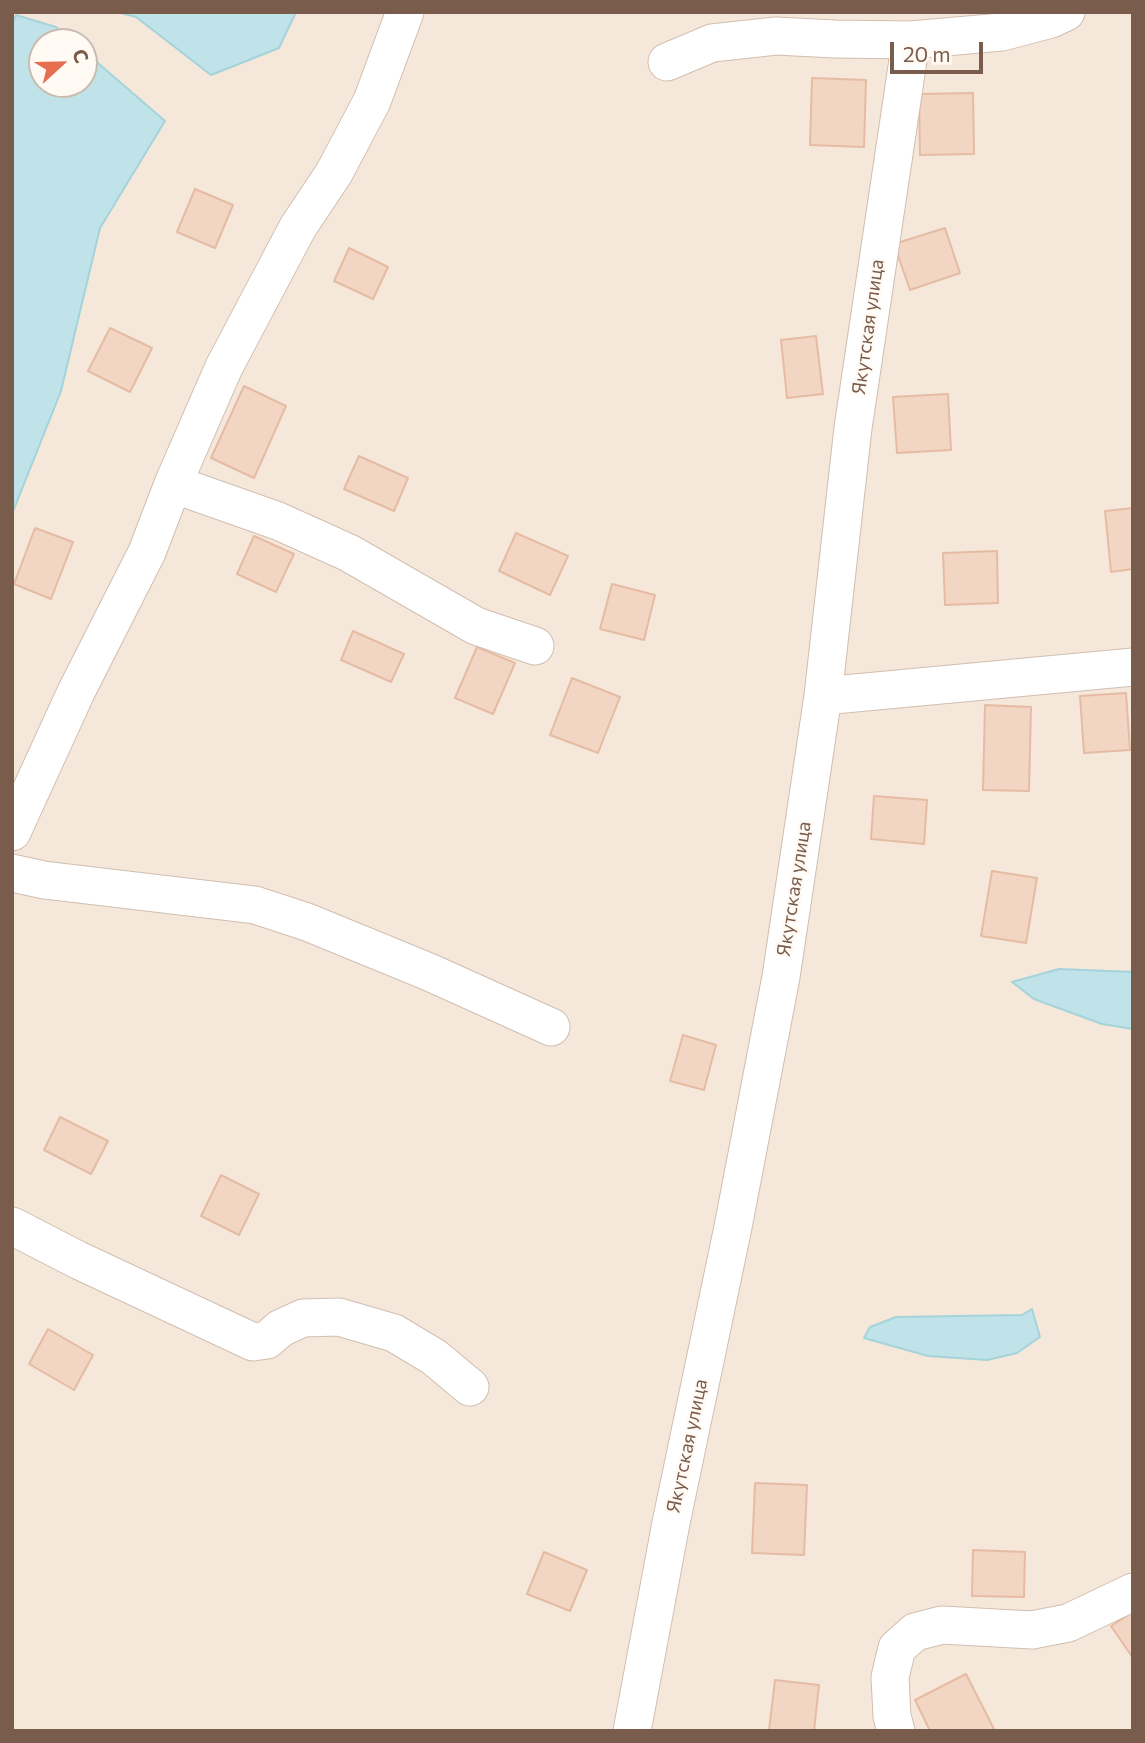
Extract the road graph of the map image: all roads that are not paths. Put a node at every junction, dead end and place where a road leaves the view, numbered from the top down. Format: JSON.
{"nodes":[{"id":1,"x":405,"y":12,"type":"edge"},
{"id":2,"x":1066,"y":12,"type":"edge"},
{"id":3,"x":911,"y":40,"type":"junction"},
{"id":4,"x":667,"y":62,"type":"dead end"},
{"id":5,"x":173,"y":484,"type":"junction"},
{"id":6,"x":535,"y":646,"type":"dead end"},
{"id":7,"x":1133,"y":667,"type":"edge"},
{"id":8,"x":823,"y":696,"type":"junction"},
{"id":9,"x":12,"y":832,"type":"edge"},
{"id":10,"x":12,"y":873,"type":"edge"},
{"id":11,"x":551,"y":1027,"type":"dead end"},
{"id":12,"x":12,"y":1226,"type":"edge"},
{"id":13,"x":470,"y":1387,"type":"dead end"},
{"id":14,"x":1133,"y":1592,"type":"edge"},
{"id":15,"x":632,"y":1731,"type":"edge"},
{"id":16,"x":896,"y":1731,"type":"edge"}],
"edges":[{"from":1,"to":5,"type":"street"},
{"from":2,"to":3,"type":"street"},
{"from":3,"to":4,"type":"street"},
{"from":3,"to":8,"type":"street","name":"Якутская улица"},
{"from":5,"to":6,"type":"street"},
{"from":5,"to":9,"type":"street"},
{"from":7,"to":8,"type":"street"},
{"from":8,"to":15,"type":"street","name":"Якутская улица"},
{"from":10,"to":11,"type":"street"},
{"from":12,"to":13,"type":"street"},
{"from":14,"to":16,"type":"street"}]}
